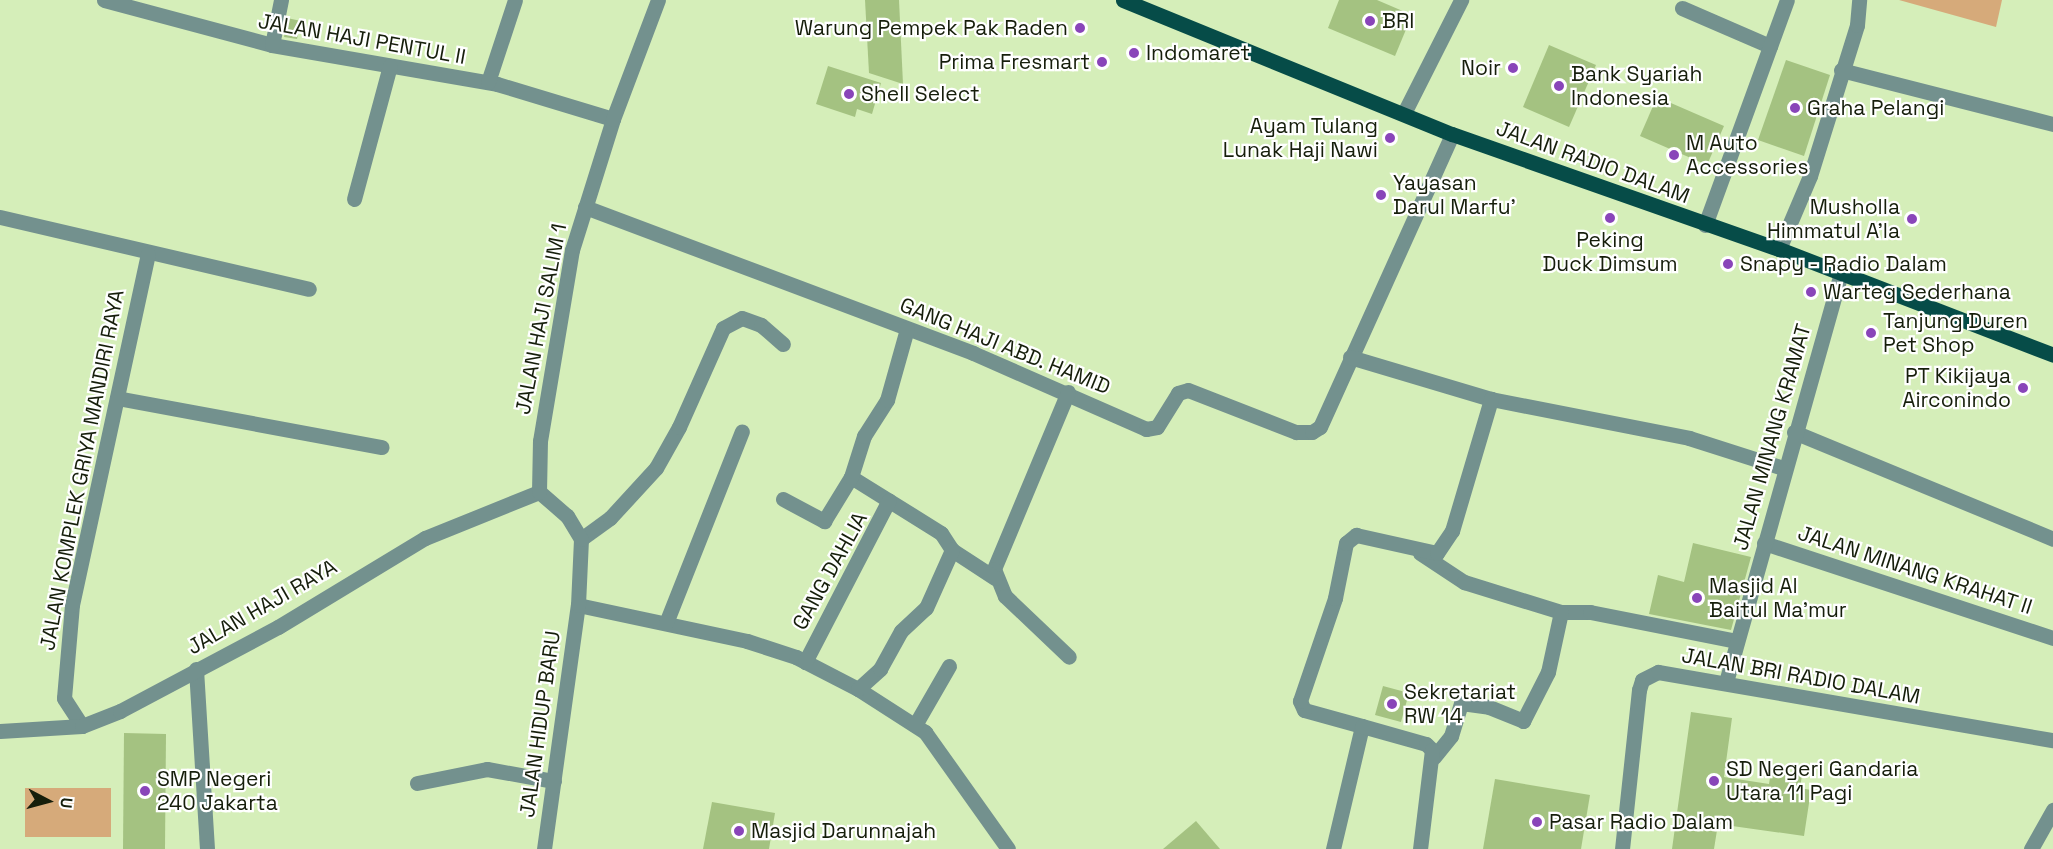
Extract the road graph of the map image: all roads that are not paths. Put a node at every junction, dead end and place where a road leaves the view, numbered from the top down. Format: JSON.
{"nodes":[{"id":1,"x":104,"y":0,"type":"edge"},
{"id":2,"x":281,"y":0,"type":"edge"},
{"id":3,"x":515,"y":0,"type":"edge"},
{"id":4,"x":658,"y":0,"type":"edge"},
{"id":5,"x":1123,"y":0,"type":"edge"},
{"id":6,"x":1461,"y":0,"type":"edge"},
{"id":7,"x":1787,"y":0,"type":"edge"},
{"id":8,"x":1859,"y":0,"type":"edge"},
{"id":9,"x":1682,"y":8,"type":"dead end"},
{"id":10,"x":272,"y":45,"type":"junction"},
{"id":11,"x":1770,"y":46,"type":"junction"},
{"id":12,"x":390,"y":66,"type":"junction"},
{"id":13,"x":1841,"y":70,"type":"junction"},
{"id":14,"x":488,"y":82,"type":"junction"},
{"id":15,"x":1404,"y":113,"type":"junction"},
{"id":16,"x":613,"y":119,"type":"junction"},
{"id":17,"x":2053,"y":124,"type":"edge"},
{"id":18,"x":1452,"y":134,"type":"junction"},
{"id":19,"x":354,"y":199,"type":"dead end"},
{"id":20,"x":585,"y":207,"type":"junction"},
{"id":21,"x":0,"y":218,"type":"edge"},
{"id":22,"x":1705,"y":225,"type":"junction"},
{"id":23,"x":1779,"y":249,"type":"junction"},
{"id":24,"x":148,"y":254,"type":"junction"},
{"id":25,"x":1841,"y":273,"type":"junction"},
{"id":26,"x":309,"y":288,"type":"dead end"},
{"id":27,"x":907,"y":329,"type":"junction"},
{"id":28,"x":783,"y":344,"type":"dead end"},
{"id":29,"x":2053,"y":355,"type":"edge"},
{"id":30,"x":1350,"y":357,"type":"junction"},
{"id":31,"x":1068,"y":392,"type":"junction"},
{"id":32,"x":117,"y":398,"type":"junction"},
{"id":33,"x":1491,"y":399,"type":"junction"},
{"id":34,"x":742,"y":431,"type":"dead end"},
{"id":35,"x":1794,"y":432,"type":"junction"},
{"id":36,"x":382,"y":447,"type":"dead end"},
{"id":37,"x":1783,"y":468,"type":"junction"},
{"id":38,"x":851,"y":477,"type":"junction"},
{"id":39,"x":539,"y":492,"type":"junction"},
{"id":40,"x":783,"y":499,"type":"dead end"},
{"id":41,"x":890,"y":500,"type":"junction"},
{"id":42,"x":580,"y":539,"type":"junction"},
{"id":43,"x":2053,"y":539,"type":"edge"},
{"id":44,"x":1764,"y":543,"type":"junction"},
{"id":45,"x":952,"y":550,"type":"junction"},
{"id":46,"x":1420,"y":553,"type":"junction"},
{"id":47,"x":995,"y":578,"type":"junction"},
{"id":48,"x":579,"y":605,"type":"junction"},
{"id":49,"x":1562,"y":612,"type":"junction"},
{"id":50,"x":666,"y":623,"type":"junction"},
{"id":51,"x":2053,"y":638,"type":"edge"},
{"id":52,"x":1737,"y":641,"type":"junction"},
{"id":53,"x":1069,"y":657,"type":"dead end"},
{"id":54,"x":805,"y":662,"type":"junction"},
{"id":55,"x":949,"y":666,"type":"dead end"},
{"id":56,"x":196,"y":669,"type":"junction"},
{"id":57,"x":1725,"y":682,"type":"junction"},
{"id":58,"x":858,"y":689,"type":"junction"},
{"id":59,"x":915,"y":725,"type":"junction"},
{"id":60,"x":82,"y":726,"type":"junction"},
{"id":61,"x":1362,"y":726,"type":"junction"},
{"id":62,"x":0,"y":731,"type":"edge"},
{"id":63,"x":2053,"y":740,"type":"edge"},
{"id":64,"x":1434,"y":757,"type":"junction"},
{"id":65,"x":554,"y":781,"type":"junction"},
{"id":66,"x":417,"y":783,"type":"dead end"},
{"id":67,"x":2053,"y":810,"type":"edge"},
{"id":68,"x":207,"y":849,"type":"edge"},
{"id":69,"x":544,"y":849,"type":"edge"},
{"id":70,"x":1008,"y":849,"type":"edge"},
{"id":71,"x":1333,"y":849,"type":"edge"},
{"id":72,"x":1420,"y":849,"type":"edge"},
{"id":73,"x":1622,"y":849,"type":"edge"},
{"id":74,"x":2031,"y":849,"type":"edge"}],
"edges":[{"from":1,"to":10,"type":"street","name":"JALAN HAJI PENTUL II"},
{"from":2,"to":10,"type":"street"},
{"from":3,"to":14,"type":"street"},
{"from":4,"to":16,"type":"street","name":"JALAN HAJI SALIM 1"},
{"from":5,"to":15,"type":"main road","name":"JALAN RADIO DALAM"},
{"from":6,"to":15,"type":"street"},
{"from":7,"to":11,"type":"street"},
{"from":8,"to":13,"type":"street"},
{"from":9,"to":11,"type":"street"},
{"from":10,"to":12,"type":"street","name":"JALAN HAJI PENTUL II"},
{"from":11,"to":22,"type":"street"},
{"from":12,"to":14,"type":"street","name":"JALAN HAJI PENTUL II"},
{"from":12,"to":19,"type":"street"},
{"from":13,"to":17,"type":"street"},
{"from":13,"to":23,"type":"street"},
{"from":14,"to":16,"type":"street","name":"JALAN HAJI PENTUL II"},
{"from":15,"to":18,"type":"main road","name":"JALAN RADIO DALAM"},
{"from":16,"to":20,"type":"street","name":"JALAN HAJI SALIM 1"},
{"from":18,"to":22,"type":"main road","name":"JALAN RADIO DALAM"},
{"from":18,"to":30,"type":"street","name":"GANG HAJI ABD. HAMID"},
{"from":20,"to":27,"type":"street","name":"GANG HAJI ABD. HAMID"},
{"from":20,"to":39,"type":"street","name":"JALAN HAJI SALIM 1"},
{"from":21,"to":24,"type":"street"},
{"from":22,"to":23,"type":"main road","name":"JALAN RADIO DALAM"},
{"from":23,"to":25,"type":"main road","name":"JALAN RADIO DALAM"},
{"from":24,"to":26,"type":"street"},
{"from":24,"to":32,"type":"street","name":"JALAN KOMPLEK GRIYA MANDIRI RAYA"},
{"from":25,"to":29,"type":"main road","name":"JALAN RADIO DALAM"},
{"from":25,"to":35,"type":"street","name":"JALAN MINANG KRAMAT"},
{"from":27,"to":31,"type":"street","name":"GANG HAJI ABD. HAMID"},
{"from":27,"to":38,"type":"street"},
{"from":28,"to":42,"type":"street"},
{"from":30,"to":31,"type":"street","name":"GANG HAJI ABD. HAMID"},
{"from":30,"to":33,"type":"street"},
{"from":31,"to":47,"type":"street"},
{"from":32,"to":36,"type":"street"},
{"from":32,"to":60,"type":"street","name":"JALAN KOMPLEK GRIYA MANDIRI RAYA"},
{"from":33,"to":37,"type":"street"},
{"from":33,"to":46,"type":"street"},
{"from":34,"to":50,"type":"street"},
{"from":35,"to":37,"type":"street","name":"JALAN MINANG KRAMAT"},
{"from":35,"to":43,"type":"street"},
{"from":37,"to":44,"type":"street","name":"JALAN MINANG KRAMAT"},
{"from":38,"to":40,"type":"street"},
{"from":38,"to":41,"type":"street"},
{"from":39,"to":42,"type":"street"},
{"from":39,"to":56,"type":"street","name":"JALAN HAJI RAYA"},
{"from":41,"to":45,"type":"street"},
{"from":41,"to":54,"type":"street","name":"GANG DAHLIA"},
{"from":42,"to":48,"type":"street"},
{"from":44,"to":51,"type":"street","name":"JALAN MINANG KRAHAT II"},
{"from":44,"to":52,"type":"street","name":"JALAN MINANG KRAMAT"},
{"from":45,"to":47,"type":"street"},
{"from":45,"to":58,"type":"street"},
{"from":46,"to":49,"type":"street"},
{"from":46,"to":61,"type":"street"},
{"from":47,"to":53,"type":"street"},
{"from":48,"to":50,"type":"street"},
{"from":48,"to":65,"type":"street","name":"JALAN HIDUP BARU"},
{"from":49,"to":52,"type":"street"},
{"from":49,"to":64,"type":"street"},
{"from":50,"to":54,"type":"street"},
{"from":52,"to":57,"type":"street","name":"JALAN MINANG KRAMAT"},
{"from":54,"to":58,"type":"street"},
{"from":55,"to":59,"type":"street"},
{"from":56,"to":60,"type":"street","name":"JALAN HAJI RAYA"},
{"from":56,"to":68,"type":"street"},
{"from":57,"to":63,"type":"street","name":"JALAN BRI RADIO DALAM"},
{"from":57,"to":73,"type":"street","name":"JALAN BRI RADIO DALAM"},
{"from":58,"to":59,"type":"street"},
{"from":59,"to":70,"type":"street"},
{"from":60,"to":62,"type":"street","name":"JALAN HAJI RAYA"},
{"from":61,"to":64,"type":"street"},
{"from":61,"to":71,"type":"street"},
{"from":64,"to":72,"type":"street"},
{"from":65,"to":66,"type":"street"},
{"from":65,"to":69,"type":"street","name":"JALAN HIDUP BARU"},
{"from":67,"to":74,"type":"street"}]}
